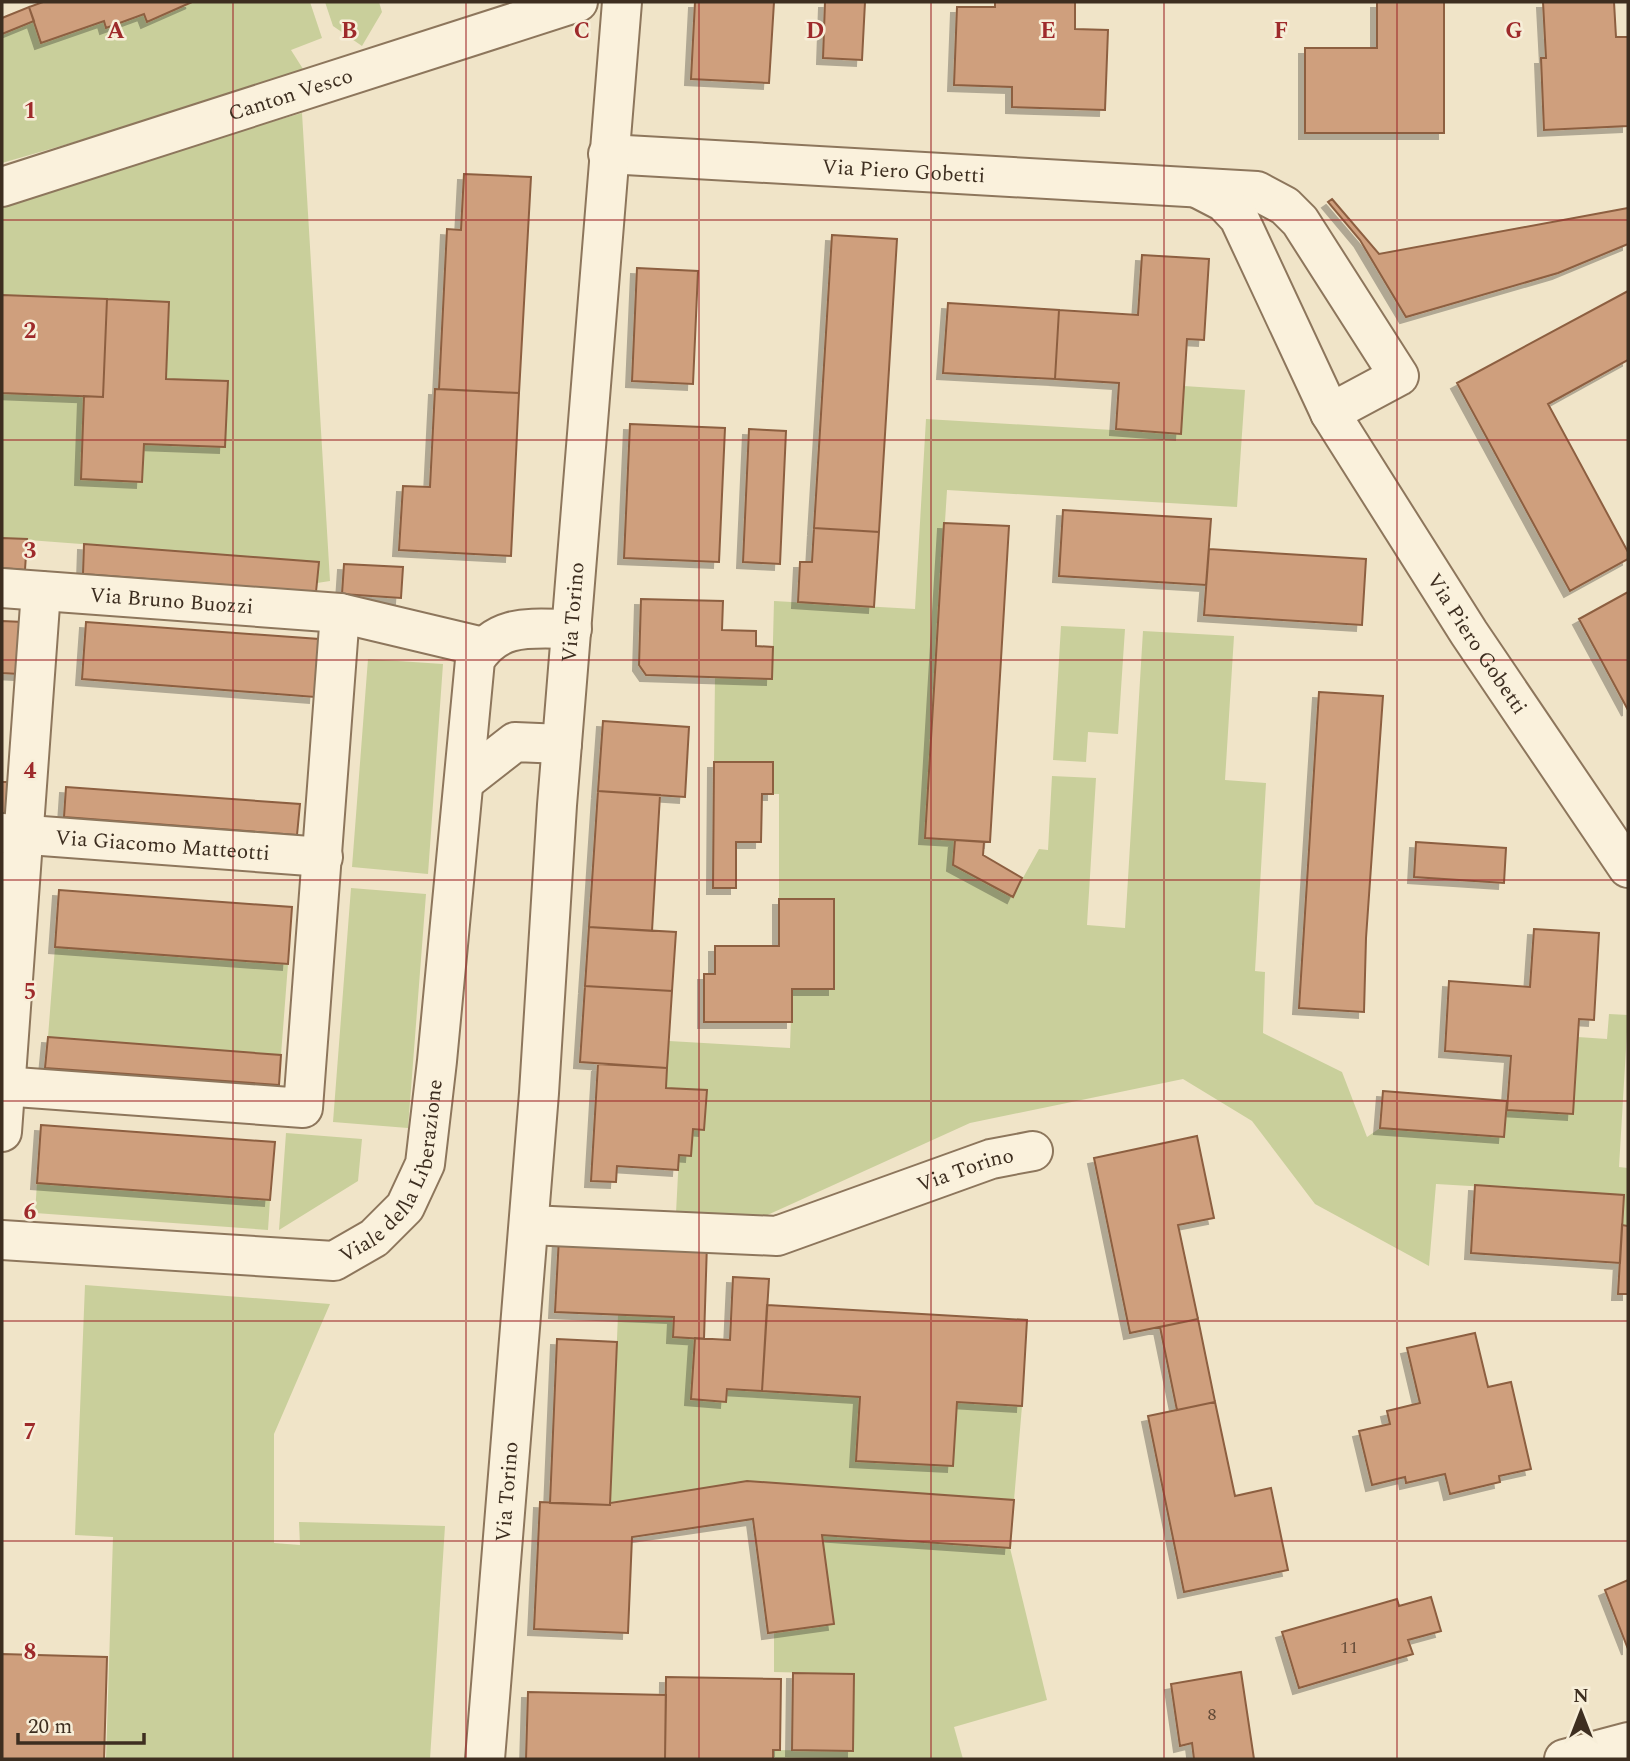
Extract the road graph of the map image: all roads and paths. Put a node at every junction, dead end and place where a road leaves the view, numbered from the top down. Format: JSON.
{"nodes":[{"id":1,"x":578,"y":2,"type":"edge"},
{"id":2,"x":622,"y":2,"type":"edge"},
{"id":3,"x":608,"y":154,"type":"junction"},
{"id":4,"x":2,"y":187,"type":"edge"},
{"id":5,"x":1197,"y":188,"type":"junction"},
{"id":6,"x":1330,"y":413,"type":"junction"},
{"id":7,"x":2,"y":588,"type":"edge"},
{"id":8,"x":41,"y":591,"type":"junction"},
{"id":9,"x":340,"y":613,"type":"junction"},
{"id":10,"x":572,"y":629,"type":"junction"},
{"id":11,"x":483,"y":647,"type":"junction"},
{"id":12,"x":562,"y":744,"type":"junction"},
{"id":13,"x":465,"y":781,"type":"junction"},
{"id":14,"x":13,"y":834,"type":"edge"},
{"id":15,"x":323,"y":857,"type":"junction"},
{"id":16,"x":1628,"y":869,"type":"edge"},
{"id":17,"x":3,"y":1086,"type":"edge"},
{"id":18,"x":2,"y":1132,"type":"edge"},
{"id":19,"x":1033,"y":1151,"type":"dead end"},
{"id":20,"x":528,"y":1225,"type":"junction"},
{"id":21,"x":2,"y":1240,"type":"edge"},
{"id":22,"x":1628,"y":1742,"type":"edge"},
{"id":23,"x":485,"y":1759,"type":"edge"},
{"id":24,"x":1564,"y":1759,"type":"edge"}],
"edges":[{"from":1,"to":4,"type":"street","name":"Canton Vesco"},
{"from":2,"to":3,"type":"street","name":"Via Torino"},
{"from":3,"to":5,"type":"street","name":"Via Piero Gobetti"},
{"from":3,"to":10,"type":"street","name":"Via Torino"},
{"from":5,"to":6,"type":"street","name":"Via Piero Gobetti"},
{"from":5,"to":6,"type":"street","name":"Via Piero Gobetti"},
{"from":6,"to":16,"type":"street","name":"Via Piero Gobetti"},
{"from":7,"to":8,"type":"street","name":"Via Bruno Buozzi"},
{"from":8,"to":9,"type":"street","name":"Via Bruno Buozzi"},
{"from":8,"to":14,"type":"street"},
{"from":9,"to":11,"type":"street","name":"Via Bruno Buozzi"},
{"from":9,"to":15,"type":"street"},
{"from":10,"to":11,"type":"street"},
{"from":10,"to":12,"type":"street","name":"Via Torino"},
{"from":11,"to":13,"type":"street","name":"Viale della Liberazione"},
{"from":12,"to":13,"type":"street"},
{"from":12,"to":20,"type":"street","name":"Via Torino"},
{"from":13,"to":21,"type":"street","name":"Viale della Liberazione"},
{"from":14,"to":15,"type":"street","name":"Via Giacomo Matteotti"},
{"from":14,"to":17,"type":"street"},
{"from":15,"to":17,"type":"street"},
{"from":17,"to":18,"type":"street"},
{"from":19,"to":20,"type":"street","name":"Via Torino"},
{"from":20,"to":23,"type":"street","name":"Via Torino"},
{"from":22,"to":24,"type":"street"}]}
